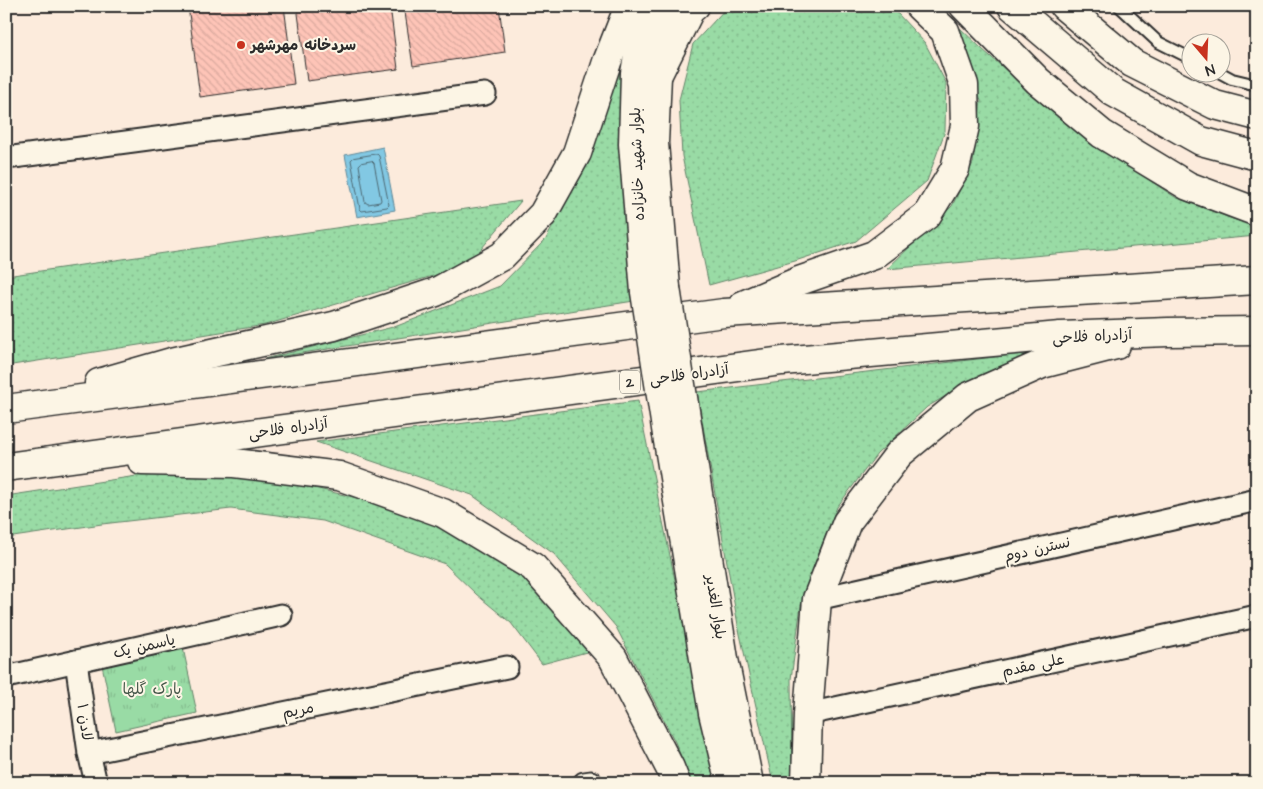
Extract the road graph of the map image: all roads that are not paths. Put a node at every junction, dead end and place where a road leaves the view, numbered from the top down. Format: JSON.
{"nodes":[{"id":1,"x":629,"y":6,"type":"edge"},
{"id":2,"x":647,"y":6,"type":"edge"},
{"id":3,"x":669,"y":6,"type":"edge"},
{"id":4,"x":695,"y":6,"type":"edge"},
{"id":5,"x":919,"y":6,"type":"edge"},
{"id":6,"x":964,"y":6,"type":"edge"},
{"id":7,"x":1012,"y":6,"type":"edge"},
{"id":8,"x":1064,"y":6,"type":"edge"},
{"id":9,"x":1119,"y":6,"type":"edge"},
{"id":10,"x":1180,"y":53,"type":"edge"},
{"id":11,"x":657,"y":76,"type":"junction"},
{"id":12,"x":1230,"y":78,"type":"edge"},
{"id":13,"x":1257,"y":85,"type":"edge"},
{"id":14,"x":485,"y":94,"type":"dead end"},
{"id":15,"x":1257,"y":116,"type":"edge"},
{"id":16,"x":1257,"y":156,"type":"edge"},
{"id":17,"x":6,"y":158,"type":"edge"},
{"id":18,"x":1257,"y":212,"type":"edge"},
{"id":19,"x":1257,"y":280,"type":"edge"},
{"id":20,"x":655,"y":290,"type":"junction"},
{"id":21,"x":724,"y":313,"type":"junction"},
{"id":22,"x":1257,"y":331,"type":"edge"},
{"id":23,"x":1168,"y":332,"type":"junction"},
{"id":24,"x":6,"y":409,"type":"edge"},
{"id":25,"x":677,"y":432,"type":"junction"},
{"id":26,"x":58,"y":459,"type":"junction"},
{"id":27,"x":6,"y":467,"type":"edge"},
{"id":28,"x":1257,"y":500,"type":"edge"},
{"id":29,"x":817,"y":599,"type":"junction"},
{"id":30,"x":281,"y":615,"type":"dead end"},
{"id":31,"x":1257,"y":616,"type":"edge"},
{"id":32,"x":76,"y":661,"type":"junction"},
{"id":33,"x":507,"y":667,"type":"dead end"},
{"id":34,"x":6,"y":677,"type":"edge"},
{"id":35,"x":808,"y":714,"type":"junction"},
{"id":36,"x":89,"y":752,"type":"junction"},
{"id":37,"x":96,"y":783,"type":"edge"},
{"id":38,"x":676,"y":783,"type":"edge"},
{"id":39,"x":730,"y":783,"type":"edge"},
{"id":40,"x":749,"y":783,"type":"edge"},
{"id":41,"x":806,"y":783,"type":"edge"}],
"edges":[{"from":1,"to":24,"type":"main road"},
{"from":2,"to":20,"type":"main road","name":"بلوار شهید خانزاده"},
{"from":3,"to":11,"type":"main road","name":"بلوار شهید خانزاده"},
{"from":4,"to":11,"type":"main road"},
{"from":5,"to":21,"type":"main road"},
{"from":6,"to":18,"type":"main road"},
{"from":7,"to":16,"type":"main road"},
{"from":8,"to":15,"type":"main road"},
{"from":9,"to":10,"type":"lane"},
{"from":11,"to":20,"type":"main road","name":"بلوار شهید خانزاده"},
{"from":12,"to":13,"type":"lane"},
{"from":14,"to":17,"type":"street"},
{"from":19,"to":21,"type":"main road"},
{"from":20,"to":25,"type":"main road","bridge":true},
{"from":21,"to":24,"type":"main road"},
{"from":22,"to":23,"type":"main road","name":"آزادراه فلاحی","number":"2"},
{"from":23,"to":26,"type":"main road","name":"آزادراه فلاحی","number":"2"},
{"from":23,"to":29,"type":"main road"},
{"from":25,"to":39,"type":"main road","name":"بلوار الغدیر"},
{"from":25,"to":40,"type":"main road","name":"بلوار الغدیر"},
{"from":26,"to":27,"type":"main road","name":"آزادراه فلاحی","number":"2"},
{"from":26,"to":38,"type":"main road"},
{"from":28,"to":29,"type":"street","name":"نسترن دوم"},
{"from":29,"to":35,"type":"main road"},
{"from":30,"to":32,"type":"street","name":"یاسمن یک"},
{"from":31,"to":35,"type":"street","name":"علی مقدم"},
{"from":32,"to":34,"type":"street","name":"یاسمن یک"},
{"from":32,"to":36,"type":"street","name":"لادن ۱"},
{"from":33,"to":36,"type":"street","name":"مریم"},
{"from":35,"to":41,"type":"main road"},
{"from":36,"to":37,"type":"street","name":"لادن ۱"}]}
